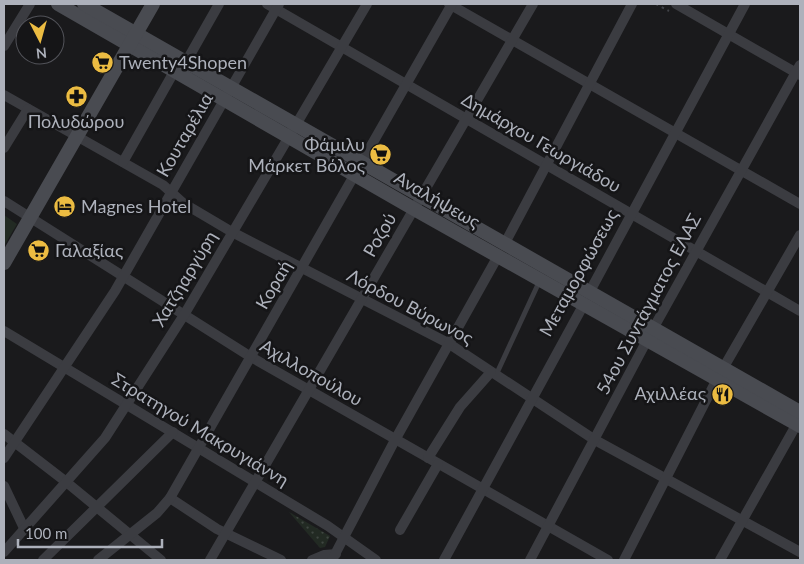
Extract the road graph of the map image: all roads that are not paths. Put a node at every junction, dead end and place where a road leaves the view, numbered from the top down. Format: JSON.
{"nodes":[{"id":1,"x":30,"y":4,"type":"edge"},
{"id":2,"x":58,"y":4,"type":"edge"},
{"id":3,"x":84,"y":4,"type":"edge"},
{"id":4,"x":153,"y":4,"type":"edge"},
{"id":5,"x":218,"y":4,"type":"edge"},
{"id":6,"x":368,"y":4,"type":"edge"},
{"id":7,"x":451,"y":4,"type":"edge"},
{"id":8,"x":533,"y":4,"type":"edge"},
{"id":9,"x":632,"y":4,"type":"edge"},
{"id":10,"x":676,"y":4,"type":"edge"},
{"id":11,"x":745,"y":4,"type":"edge"},
{"id":12,"x":274,"y":5,"type":"edge"},
{"id":13,"x":729,"y":33,"type":"junction"},
{"id":14,"x":133,"y":39,"type":"junction"},
{"id":15,"x":512,"y":40,"type":"junction"},
{"id":16,"x":4,"y":46,"type":"edge"},
{"id":17,"x":341,"y":48,"type":"junction"},
{"id":18,"x":180,"y":66,"type":"junction"},
{"id":19,"x":799,"y":71,"type":"edge"},
{"id":20,"x":589,"y":84,"type":"junction"},
{"id":21,"x":408,"y":85,"type":"junction"},
{"id":22,"x":228,"y":94,"type":"junction"},
{"id":23,"x":4,"y":95,"type":"edge"},
{"id":24,"x":28,"y":109,"type":"junction"},
{"id":25,"x":466,"y":118,"type":"junction"},
{"id":26,"x":292,"y":131,"type":"junction"},
{"id":27,"x":675,"y":133,"type":"junction"},
{"id":28,"x":77,"y":136,"type":"junction"},
{"id":29,"x":4,"y":148,"type":"edge"},
{"id":30,"x":123,"y":162,"type":"junction"},
{"id":31,"x":547,"y":165,"type":"junction"},
{"id":32,"x":359,"y":169,"type":"junction"},
{"id":33,"x":741,"y":170,"type":"junction"},
{"id":34,"x":171,"y":192,"type":"junction"},
{"id":35,"x":4,"y":202,"type":"edge"},
{"id":36,"x":417,"y":203,"type":"junction"},
{"id":37,"x":800,"y":204,"type":"edge"},
{"id":38,"x":632,"y":215,"type":"junction"},
{"id":39,"x":30,"y":218,"type":"junction"},
{"id":40,"x":232,"y":232,"type":"junction"},
{"id":41,"x":800,"y":235,"type":"edge"},
{"id":42,"x":501,"y":250,"type":"junction"},
{"id":43,"x":696,"y":251,"type":"junction"},
{"id":44,"x":4,"y":263,"type":"edge"},
{"id":45,"x":302,"y":268,"type":"junction"},
{"id":46,"x":124,"y":276,"type":"junction"},
{"id":47,"x":540,"y":279,"type":"junction"},
{"id":48,"x":768,"y":292,"type":"junction"},
{"id":49,"x":361,"y":299,"type":"junction"},
{"id":50,"x":586,"y":299,"type":"junction"},
{"id":51,"x":800,"y":311,"type":"edge"},
{"id":52,"x":184,"y":315,"type":"junction"},
{"id":53,"x":4,"y":331,"type":"edge"},
{"id":54,"x":650,"y":335,"type":"junction"},
{"id":55,"x":448,"y":343,"type":"junction"},
{"id":56,"x":251,"y":357,"type":"junction"},
{"id":57,"x":64,"y":366,"type":"junction"},
{"id":58,"x":493,"y":373,"type":"junction"},
{"id":59,"x":720,"y":374,"type":"junction"},
{"id":60,"x":307,"y":390,"type":"junction"},
{"id":61,"x":531,"y":398,"type":"junction"},
{"id":62,"x":127,"y":404,"type":"junction"},
{"id":63,"x":799,"y":420,"type":"edge"},
{"id":64,"x":173,"y":432,"type":"junction"},
{"id":65,"x":4,"y":434,"type":"edge"},
{"id":66,"x":395,"y":440,"type":"junction"},
{"id":67,"x":595,"y":440,"type":"junction"},
{"id":68,"x":15,"y":443,"type":"junction"},
{"id":69,"x":199,"y":448,"type":"junction"},
{"id":70,"x":4,"y":458,"type":"edge"},
{"id":71,"x":428,"y":458,"type":"junction"},
{"id":72,"x":438,"y":464,"type":"junction"},
{"id":73,"x":666,"y":479,"type":"junction"},
{"id":74,"x":65,"y":481,"type":"junction"},
{"id":75,"x":255,"y":483,"type":"junction"},
{"id":76,"x":4,"y":486,"type":"edge"},
{"id":77,"x":482,"y":488,"type":"junction"},
{"id":78,"x":170,"y":498,"type":"junction"},
{"id":79,"x":97,"y":509,"type":"junction"},
{"id":80,"x":742,"y":521,"type":"junction"},
{"id":81,"x":549,"y":526,"type":"junction"},
{"id":82,"x":24,"y":528,"type":"junction"},
{"id":83,"x":400,"y":530,"type":"dead end"},
{"id":84,"x":226,"y":534,"type":"junction"},
{"id":85,"x":129,"y":535,"type":"junction"},
{"id":86,"x":344,"y":538,"type":"junction"},
{"id":87,"x":4,"y":552,"type":"edge"},
{"id":88,"x":800,"y":552,"type":"edge"},
{"id":89,"x":334,"y":557,"type":"edge"},
{"id":90,"x":158,"y":559,"type":"edge"},
{"id":91,"x":43,"y":560,"type":"edge"},
{"id":92,"x":98,"y":560,"type":"edge"},
{"id":93,"x":210,"y":560,"type":"edge"},
{"id":94,"x":281,"y":560,"type":"edge"},
{"id":95,"x":312,"y":560,"type":"edge"},
{"id":96,"x":376,"y":560,"type":"edge"},
{"id":97,"x":444,"y":560,"type":"edge"},
{"id":98,"x":530,"y":560,"type":"edge"},
{"id":99,"x":608,"y":560,"type":"edge"},
{"id":100,"x":624,"y":560,"type":"edge"},
{"id":101,"x":720,"y":560,"type":"edge"}],
"edges":[{"from":1,"to":16,"type":"street"},
{"from":2,"to":14,"type":"main road","name":"Αναλήψεως"},
{"from":3,"to":14,"type":"main road","name":"Αναλήψεως"},
{"from":4,"to":14,"type":"main road"},
{"from":5,"to":18,"type":"street"},
{"from":6,"to":17,"type":"street","name":"Χατζηαργύρη"},
{"from":7,"to":15,"type":"street"},
{"from":7,"to":21,"type":"street","name":"Κοραή"},
{"from":8,"to":15,"type":"street","name":"Ροζού"},
{"from":9,"to":20,"type":"street"},
{"from":10,"to":13,"type":"street"},
{"from":11,"to":13,"type":"street","name":"Μεταμορφώσεως"},
{"from":12,"to":17,"type":"street","name":"Δημάρχου Γεωργιάδου"},
{"from":12,"to":22,"type":"street","name":"Κουταρέλια"},
{"from":13,"to":19,"type":"street"},
{"from":13,"to":27,"type":"street","name":"Μεταμορφώσεως"},
{"from":14,"to":18,"type":"main road","name":"Αναλήψεως"},
{"from":14,"to":28,"type":"main road"},
{"from":15,"to":20,"type":"street"},
{"from":15,"to":25,"type":"street","name":"Ροζού"},
{"from":17,"to":21,"type":"street","name":"Δημάρχου Γεωργιάδου"},
{"from":17,"to":26,"type":"street","name":"Χατζηαργύρη"},
{"from":18,"to":22,"type":"main road","name":"Αναλήψεως"},
{"from":18,"to":30,"type":"street"},
{"from":19,"to":33,"type":"street","name":"54ου Συντάγματος ΕΛΑΣ"},
{"from":20,"to":27,"type":"street"},
{"from":20,"to":31,"type":"street"},
{"from":21,"to":25,"type":"street","name":"Δημάρχου Γεωργιάδου"},
{"from":21,"to":32,"type":"street","name":"Κοραή"},
{"from":22,"to":26,"type":"main road","name":"Αναλήψεως"},
{"from":22,"to":34,"type":"street","name":"Κουταρέλια"},
{"from":23,"to":24,"type":"street","name":"Λόρδου Βύρωνος"},
{"from":24,"to":28,"type":"street","name":"Λόρδου Βύρωνος"},
{"from":24,"to":29,"type":"street"},
{"from":25,"to":31,"type":"street","name":"Δημάρχου Γεωργιάδου"},
{"from":25,"to":36,"type":"street","name":"Ροζού"},
{"from":26,"to":32,"type":"main road","name":"Αναλήψεως"},
{"from":26,"to":40,"type":"street","name":"Χατζηαργύρη"},
{"from":27,"to":33,"type":"street"},
{"from":27,"to":38,"type":"street","name":"Μεταμορφώσεως"},
{"from":28,"to":30,"type":"street","name":"Λόρδου Βύρωνος"},
{"from":28,"to":39,"type":"main road"},
{"from":30,"to":34,"type":"street","name":"Λόρδου Βύρωνος"},
{"from":31,"to":38,"type":"street","name":"Δημάρχου Γεωργιάδου"},
{"from":31,"to":42,"type":"street"},
{"from":32,"to":36,"type":"main road","name":"Αναλήψεως"},
{"from":32,"to":45,"type":"street","name":"Κοραή"},
{"from":33,"to":37,"type":"street"},
{"from":33,"to":43,"type":"street","name":"54ου Συντάγματος ΕΛΑΣ"},
{"from":34,"to":40,"type":"street","name":"Λόρδου Βύρωνος"},
{"from":34,"to":46,"type":"street","name":"Κουταρέλια"},
{"from":35,"to":39,"type":"street","name":"Αχιλλοπούλου"},
{"from":36,"to":42,"type":"main road","name":"Αναλήψεως"},
{"from":36,"to":49,"type":"street","name":"Ροζού"},
{"from":38,"to":43,"type":"street","name":"Δημάρχου Γεωργιάδου"},
{"from":38,"to":50,"type":"street","name":"Μεταμορφώσεως"},
{"from":39,"to":44,"type":"main road"},
{"from":39,"to":46,"type":"street","name":"Αχιλλοπούλου"},
{"from":40,"to":45,"type":"street","name":"Λόρδου Βύρωνος"},
{"from":40,"to":52,"type":"street","name":"Χατζηαργύρη"},
{"from":41,"to":48,"type":"street"},
{"from":42,"to":47,"type":"main road","name":"Αναλήψεως"},
{"from":42,"to":50,"type":"main road","name":"Αναλήψεως"},
{"from":42,"to":55,"type":"street"},
{"from":43,"to":48,"type":"street","name":"Δημάρχου Γεωργιάδου"},
{"from":43,"to":54,"type":"street","name":"54ου Συντάγματος ΕΛΑΣ"},
{"from":45,"to":49,"type":"street","name":"Λόρδου Βύρωνος"},
{"from":45,"to":56,"type":"street","name":"Κοραή"},
{"from":46,"to":52,"type":"street","name":"Αχιλλοπούλου"},
{"from":46,"to":57,"type":"street","name":"Κουταρέλια"},
{"from":47,"to":50,"type":"main road","name":"Αναλήψεως"},
{"from":47,"to":58,"type":"lane"},
{"from":48,"to":51,"type":"street","name":"Δημάρχου Γεωργιάδου"},
{"from":48,"to":59,"type":"street"},
{"from":49,"to":55,"type":"street","name":"Λόρδου Βύρωνος"},
{"from":49,"to":60,"type":"street","name":"Ροζού"},
{"from":50,"to":54,"type":"main road","name":"Αναλήψεως"},
{"from":50,"to":61,"type":"street","name":"Μεταμορφώσεως"},
{"from":52,"to":56,"type":"street","name":"Αχιλλοπούλου"},
{"from":52,"to":62,"type":"street","name":"Χατζηαργύρη"},
{"from":53,"to":57,"type":"street","name":"Στρατηγού Μακρυγιάννη"},
{"from":54,"to":59,"type":"main road","name":"Αναλήψεως"},
{"from":54,"to":67,"type":"street","name":"54ου Συντάγματος ΕΛΑΣ"},
{"from":55,"to":58,"type":"street","name":"Λόρδου Βύρωνος"},
{"from":55,"to":66,"type":"street"},
{"from":56,"to":60,"type":"street","name":"Αχιλλοπούλου"},
{"from":56,"to":69,"type":"street","name":"Κοραή"},
{"from":57,"to":62,"type":"street","name":"Στρατηγού Μακρυγιάννη"},
{"from":57,"to":68,"type":"street","name":"Κουταρέλια"},
{"from":58,"to":61,"type":"street","name":"Λόρδου Βύρωνος"},
{"from":58,"to":71,"type":"street"},
{"from":59,"to":63,"type":"main road","name":"Αναλήψεως"},
{"from":59,"to":73,"type":"street"},
{"from":60,"to":66,"type":"street","name":"Αχιλλοπούλου"},
{"from":60,"to":75,"type":"street","name":"Ροζού"},
{"from":61,"to":67,"type":"street","name":"Λόρδου Βύρωνος"},
{"from":61,"to":77,"type":"street","name":"Μεταμορφώσεως"},
{"from":62,"to":64,"type":"street","name":"Στρατηγού Μακρυγιάννη"},
{"from":62,"to":74,"type":"street","name":"Χατζηαργύρη"},
{"from":63,"to":80,"type":"street"},
{"from":64,"to":69,"type":"street","name":"Στρατηγού Μακρυγιάννη"},
{"from":64,"to":79,"type":"street"},
{"from":65,"to":68,"type":"street"},
{"from":66,"to":71,"type":"street","name":"Αχιλλοπούλου"},
{"from":66,"to":86,"type":"street"},
{"from":67,"to":73,"type":"street","name":"Λόρδου Βύρωνος"},
{"from":67,"to":81,"type":"street","name":"54ου Συντάγματος ΕΛΑΣ"},
{"from":68,"to":70,"type":"street","name":"Κουταρέλια"},
{"from":68,"to":74,"type":"street"},
{"from":69,"to":75,"type":"street","name":"Στρατηγού Μακρυγιάννη"},
{"from":69,"to":78,"type":"street","name":"Κοραή"},
{"from":71,"to":72,"type":"street","name":"Αχιλλοπούλου"},
{"from":72,"to":77,"type":"street","name":"Αχιλλοπούλου"},
{"from":72,"to":83,"type":"street"},
{"from":73,"to":80,"type":"street","name":"Λόρδου Βύρωνος"},
{"from":73,"to":100,"type":"street"},
{"from":74,"to":79,"type":"street"},
{"from":74,"to":82,"type":"street","name":"Χατζηαργύρη"},
{"from":75,"to":84,"type":"street","name":"Ροζού"},
{"from":75,"to":86,"type":"street","name":"Στρατηγού Μακρυγιάννη"},
{"from":76,"to":82,"type":"street"},
{"from":77,"to":81,"type":"street","name":"Αχιλλοπούλου"},
{"from":77,"to":97,"type":"street","name":"Μεταμορφώσεως"},
{"from":78,"to":84,"type":"street"},
{"from":78,"to":85,"type":"street","name":"Κοραή"},
{"from":79,"to":85,"type":"street"},
{"from":79,"to":91,"type":"street"},
{"from":80,"to":88,"type":"street","name":"Λόρδου Βύρωνος"},
{"from":80,"to":101,"type":"street"},
{"from":81,"to":98,"type":"street","name":"54ου Συντάγματος ΕΛΑΣ"},
{"from":81,"to":99,"type":"street","name":"Αχιλλοπούλου"},
{"from":82,"to":87,"type":"street","name":"Χατζηαργύρη"},
{"from":84,"to":93,"type":"street","name":"Ροζού"},
{"from":84,"to":94,"type":"street"},
{"from":85,"to":90,"type":"street"},
{"from":85,"to":92,"type":"street","name":"Κοραή"},
{"from":86,"to":89,"type":"street"},
{"from":86,"to":96,"type":"street","name":"Στρατηγού Μακρυγιάννη"},
{"from":89,"to":95,"type":"street"}]}
